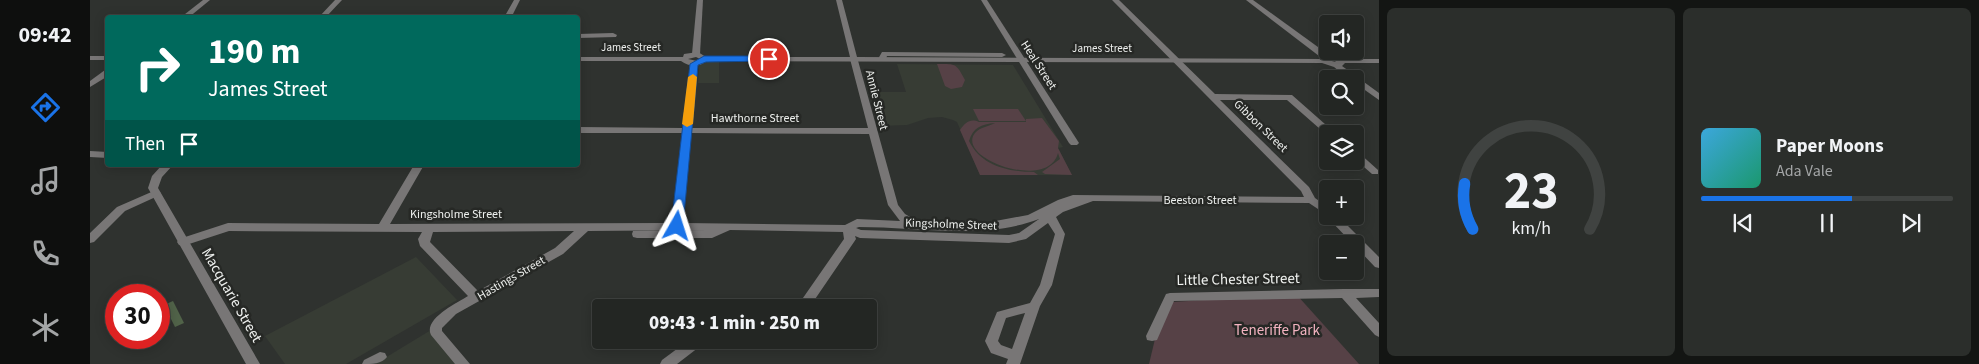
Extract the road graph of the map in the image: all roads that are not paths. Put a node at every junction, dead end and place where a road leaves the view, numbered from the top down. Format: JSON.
{"nodes":[{"id":1,"x":207,"y":0,"type":"edge"},
{"id":2,"x":339,"y":0,"type":"edge"},
{"id":3,"x":517,"y":0,"type":"edge"},
{"id":4,"x":700,"y":0,"type":"edge"},
{"id":5,"x":839,"y":0,"type":"edge"},
{"id":6,"x":984,"y":0,"type":"edge"},
{"id":7,"x":1115,"y":0,"type":"edge"},
{"id":8,"x":1249,"y":0,"type":"edge"},
{"id":9,"x":187,"y":15,"type":"edge"},
{"id":10,"x":324,"y":15,"type":"edge"},
{"id":11,"x":509,"y":15,"type":"edge"},
{"id":12,"x":580,"y":36,"type":"edge"},
{"id":13,"x":613,"y":36,"type":"dead end"},
{"id":14,"x":696,"y":54,"type":"junction"},
{"id":15,"x":1002,"y":55,"type":"dead end"},
{"id":16,"x":1319,"y":55,"type":"edge"},
{"id":17,"x":90,"y":58,"type":"edge"},
{"id":18,"x":105,"y":58,"type":"edge"},
{"id":19,"x":580,"y":58,"type":"edge"},
{"id":20,"x":684,"y":59,"type":"junction"},
{"id":21,"x":704,"y":59,"type":"junction"},
{"id":22,"x":854,"y":59,"type":"junction"},
{"id":23,"x":882,"y":59,"type":"junction"},
{"id":24,"x":1173,"y":59,"type":"junction"},
{"id":25,"x":1319,"y":59,"type":"edge"},
{"id":26,"x":1022,"y":60,"type":"junction"},
{"id":27,"x":1328,"y":60,"type":"edge"},
{"id":28,"x":1379,"y":61,"type":"edge"},
{"id":29,"x":1338,"y":63,"type":"junction"},
{"id":30,"x":694,"y":64,"type":"junction"},
{"id":31,"x":1345,"y":70,"type":"edge"},
{"id":32,"x":105,"y":74,"type":"edge"},
{"id":33,"x":90,"y":85,"type":"edge"},
{"id":34,"x":1364,"y":86,"type":"edge"},
{"id":35,"x":1211,"y":97,"type":"junction"},
{"id":36,"x":1379,"y":97,"type":"edge"},
{"id":37,"x":1321,"y":125,"type":"edge"},
{"id":38,"x":580,"y":130,"type":"edge"},
{"id":39,"x":687,"y":131,"type":"junction"},
{"id":40,"x":872,"y":131,"type":"junction"},
{"id":41,"x":1074,"y":143,"type":"dead end"},
{"id":42,"x":90,"y":154,"type":"edge"},
{"id":43,"x":105,"y":155,"type":"edge"},
{"id":44,"x":1364,"y":162,"type":"edge"},
{"id":45,"x":166,"y":167,"type":"edge"},
{"id":46,"x":418,"y":167,"type":"edge"},
{"id":47,"x":1375,"y":172,"type":"dead end"},
{"id":48,"x":156,"y":193,"type":"junction"},
{"id":49,"x":1311,"y":200,"type":"junction"},
{"id":50,"x":893,"y":206,"type":"junction"},
{"id":51,"x":1319,"y":206,"type":"edge"},
{"id":52,"x":1046,"y":215,"type":"junction"},
{"id":53,"x":882,"y":223,"type":"junction"},
{"id":54,"x":914,"y":224,"type":"junction"},
{"id":55,"x":1341,"y":225,"type":"edge"},
{"id":56,"x":677,"y":226,"type":"junction"},
{"id":57,"x":732,"y":226,"type":"junction"},
{"id":58,"x":382,"y":228,"type":"junction"},
{"id":59,"x":429,"y":228,"type":"junction"},
{"id":60,"x":584,"y":228,"type":"junction"},
{"id":61,"x":847,"y":229,"type":"junction"},
{"id":62,"x":626,"y":234,"type":"dead end"},
{"id":63,"x":90,"y":239,"type":"edge"},
{"id":64,"x":184,"y":242,"type":"junction"},
{"id":65,"x":1379,"y":264,"type":"edge"},
{"id":66,"x":1344,"y":293,"type":"junction"},
{"id":67,"x":1379,"y":293,"type":"edge"},
{"id":68,"x":477,"y":298,"type":"junction"},
{"id":69,"x":808,"y":299,"type":"edge"},
{"id":70,"x":1034,"y":306,"type":"junction"},
{"id":71,"x":1379,"y":332,"type":"edge"},
{"id":72,"x":1152,"y":336,"type":"dead end"},
{"id":73,"x":686,"y":349,"type":"edge"},
{"id":74,"x":1014,"y":360,"type":"edge"},
{"id":75,"x":253,"y":364,"type":"edge"},
{"id":76,"x":463,"y":364,"type":"edge"},
{"id":77,"x":667,"y":364,"type":"edge"}],
"edges":[{"from":1,"to":9,"type":"street"},
{"from":2,"to":10,"type":"street"},
{"from":3,"to":11,"type":"street"},
{"from":4,"to":14,"type":"street"},
{"from":5,"to":22,"type":"street","name":"Annie Street"},
{"from":6,"to":26,"type":"street","name":"Heal Street"},
{"from":7,"to":24,"type":"street","name":"Gibbon Street"},
{"from":8,"to":16,"type":"street"},
{"from":12,"to":13,"type":"street"},
{"from":14,"to":20,"type":"street"},
{"from":14,"to":21,"type":"street"},
{"from":15,"to":23,"type":"street","name":"James Street"},
{"from":17,"to":18,"type":"street"},
{"from":19,"to":20,"type":"street","name":"James Street"},
{"from":20,"to":30,"type":"street"},
{"from":21,"to":22,"type":"street","name":"James Street"},
{"from":21,"to":30,"type":"street"},
{"from":22,"to":23,"type":"street","name":"James Street"},
{"from":22,"to":40,"type":"street","name":"Annie Street"},
{"from":23,"to":26,"type":"street","name":"James Street"},
{"from":24,"to":25,"type":"street","name":"James Street"},
{"from":24,"to":26,"type":"street","name":"James Street"},
{"from":24,"to":35,"type":"street","name":"Gibbon Street"},
{"from":26,"to":41,"type":"street","name":"Heal Street"},
{"from":27,"to":29,"type":"street"},
{"from":28,"to":29,"type":"street"},
{"from":29,"to":31,"type":"street"},
{"from":30,"to":39,"type":"street"},
{"from":32,"to":33,"type":"street"},
{"from":34,"to":36,"type":"street"},
{"from":35,"to":37,"type":"street"},
{"from":35,"to":49,"type":"street","name":"Gibbon Street"},
{"from":38,"to":39,"type":"street","name":"Hawthorne Street"},
{"from":39,"to":40,"type":"street","name":"Hawthorne Street"},
{"from":39,"to":56,"type":"street"},
{"from":40,"to":50,"type":"street","name":"Annie Street"},
{"from":42,"to":43,"type":"street"},
{"from":44,"to":47,"type":"street"},
{"from":45,"to":48,"type":"street"},
{"from":46,"to":58,"type":"street"},
{"from":48,"to":63,"type":"street"},
{"from":48,"to":64,"type":"street","name":"Macquarie Street"},
{"from":49,"to":51,"type":"street","name":"Gibbon Street"},
{"from":49,"to":52,"type":"street","name":"Beeston Street"},
{"from":50,"to":53,"type":"street"},
{"from":50,"to":54,"type":"street"},
{"from":52,"to":54,"type":"street","name":"Kingsholme Street"},
{"from":52,"to":61,"type":"street","name":"Kingsholme Street"},
{"from":52,"to":70,"type":"street"},
{"from":53,"to":54,"type":"street","name":"Kingsholme Street"},
{"from":53,"to":61,"type":"street","name":"Kingsholme Street"},
{"from":55,"to":65,"type":"street"},
{"from":56,"to":57,"type":"street","name":"Kingsholme Street"},
{"from":56,"to":60,"type":"street","name":"Kingsholme Street"},
{"from":57,"to":61,"type":"street","name":"Kingsholme Street"},
{"from":57,"to":62,"type":"street","name":"Kingsholme Street"},
{"from":58,"to":59,"type":"street","name":"Kingsholme Street"},
{"from":58,"to":64,"type":"street","name":"Kingsholme Street"},
{"from":59,"to":60,"type":"street","name":"Kingsholme Street"},
{"from":59,"to":68,"type":"street"},
{"from":60,"to":68,"type":"street","name":"Hastings Street"},
{"from":61,"to":69,"type":"street"},
{"from":64,"to":75,"type":"street","name":"Macquarie Street"},
{"from":66,"to":67,"type":"street","name":"Little Chester Street"},
{"from":66,"to":71,"type":"street"},
{"from":66,"to":72,"type":"street","name":"Little Chester Street"},
{"from":68,"to":76,"type":"street","name":"Hastings Street"},
{"from":70,"to":74,"type":"street"},
{"from":70,"to":74,"type":"street"},
{"from":73,"to":77,"type":"street"}]}
